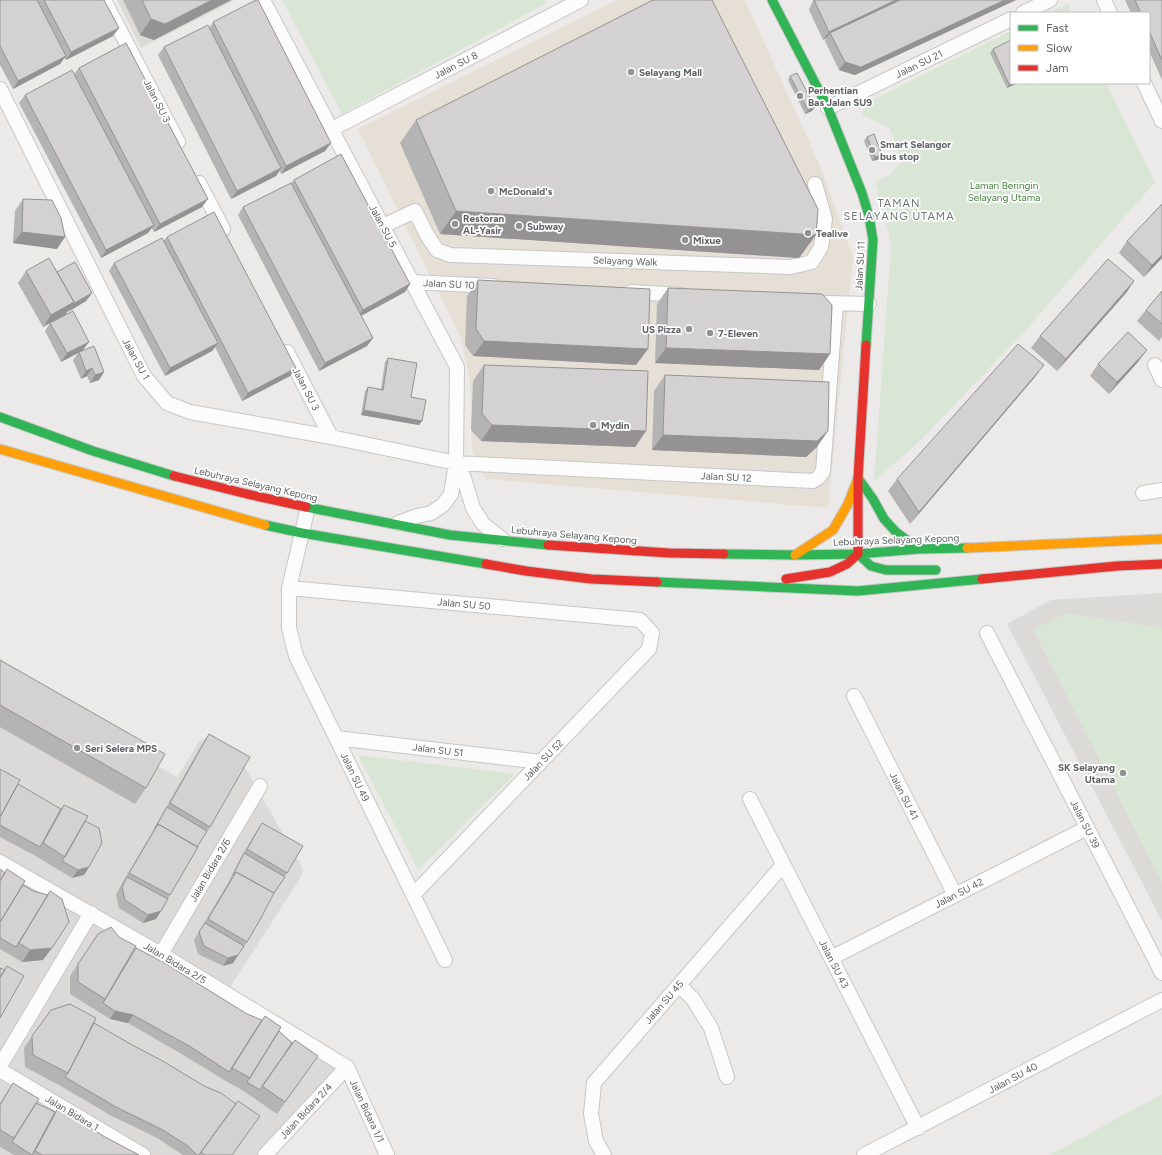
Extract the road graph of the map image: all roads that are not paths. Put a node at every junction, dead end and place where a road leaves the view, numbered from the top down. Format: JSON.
{"nodes":[{"id":1,"x":104,"y":0,"type":"edge"},
{"id":2,"x":263,"y":0,"type":"edge"},
{"id":3,"x":772,"y":0,"type":"edge"},
{"id":4,"x":1050,"y":0,"type":"edge"},
{"id":5,"x":1104,"y":0,"type":"edge"},
{"id":6,"x":574,"y":1,"type":"edge"},
{"id":7,"x":1026,"y":12,"type":"edge"},
{"id":8,"x":1110,"y":12,"type":"edge"},
{"id":9,"x":1010,"y":19,"type":"edge"},
{"id":10,"x":1144,"y":84,"type":"edge"},
{"id":11,"x":0,"y":89,"type":"edge"},
{"id":12,"x":828,"y":108,"type":"junction"},
{"id":13,"x":1162,"y":121,"type":"edge"},
{"id":14,"x":332,"y":130,"type":"junction"},
{"id":15,"x":183,"y":152,"type":"edge"},
{"id":16,"x":193,"y":172,"type":"edge"},
{"id":17,"x":815,"y":184,"type":"dead end"},
{"id":18,"x":383,"y":226,"type":"junction"},
{"id":19,"x":229,"y":241,"type":"edge"},
{"id":20,"x":413,"y":282,"type":"junction"},
{"id":21,"x":508,"y":287,"type":"edge"},
{"id":22,"x":620,"y":292,"type":"edge"},
{"id":23,"x":698,"y":296,"type":"edge"},
{"id":24,"x":815,"y":302,"type":"edge"},
{"id":25,"x":836,"y":303,"type":"junction"},
{"id":26,"x":869,"y":304,"type":"junction"},
{"id":27,"x":280,"y":339,"type":"edge"},
{"id":28,"x":1155,"y":365,"type":"dead end"},
{"id":29,"x":1162,"y":380,"type":"edge"},
{"id":30,"x":0,"y":416,"type":"edge"},
{"id":31,"x":331,"y":437,"type":"junction"},
{"id":32,"x":0,"y":449,"type":"edge"},
{"id":33,"x":456,"y":463,"type":"junction"},
{"id":34,"x":858,"y":478,"type":"junction"},
{"id":35,"x":1162,"y":490,"type":"edge"},
{"id":36,"x":1144,"y":493,"type":"dead end"},
{"id":37,"x":308,"y":507,"type":"junction"},
{"id":38,"x":395,"y":524,"type":"junction"},
{"id":39,"x":302,"y":533,"type":"junction"},
{"id":40,"x":1162,"y":539,"type":"edge"},
{"id":41,"x":504,"y":540,"type":"junction"},
{"id":42,"x":918,"y":549,"type":"junction"},
{"id":43,"x":858,"y":554,"type":"junction"},
{"id":44,"x":795,"y":555,"type":"junction"},
{"id":45,"x":1162,"y":564,"type":"edge"},
{"id":46,"x":997,"y":568,"type":"dead end"},
{"id":47,"x":1087,"y":569,"type":"junction"},
{"id":48,"x":944,"y":570,"type":"dead end"},
{"id":49,"x":760,"y":587,"type":"junction"},
{"id":50,"x":289,"y":588,"type":"junction"},
{"id":51,"x":640,"y":620,"type":"joint"},
{"id":52,"x":987,"y":633,"type":"dead end"},
{"id":53,"x":854,"y":696,"type":"dead end"},
{"id":54,"x":336,"y":738,"type":"junction"},
{"id":55,"x":541,"y":762,"type":"junction"},
{"id":56,"x":260,"y":786,"type":"dead end"},
{"id":57,"x":750,"y":799,"type":"dead end"},
{"id":58,"x":1087,"y":828,"type":"junction"},
{"id":59,"x":0,"y":862,"type":"edge"},
{"id":60,"x":783,"y":865,"type":"junction"},
{"id":61,"x":413,"y":895,"type":"junction"},
{"id":62,"x":955,"y":895,"type":"junction"},
{"id":63,"x":90,"y":913,"type":"junction"},
{"id":64,"x":161,"y":954,"type":"junction"},
{"id":65,"x":831,"y":958,"type":"junction"},
{"id":66,"x":445,"y":960,"type":"dead end"},
{"id":67,"x":1162,"y":972,"type":"edge"},
{"id":68,"x":679,"y":985,"type":"junction"},
{"id":69,"x":1162,"y":1000,"type":"edge"},
{"id":70,"x":0,"y":1066,"type":"edge"},
{"id":71,"x":347,"y":1068,"type":"junction"},
{"id":72,"x":0,"y":1070,"type":"edge"},
{"id":73,"x":727,"y":1077,"type":"dead end"},
{"id":74,"x":918,"y":1128,"type":"junction"},
{"id":75,"x":143,"y":1155,"type":"edge"},
{"id":76,"x":265,"y":1155,"type":"edge"},
{"id":77,"x":388,"y":1155,"type":"edge"},
{"id":78,"x":604,"y":1155,"type":"edge"},
{"id":79,"x":864,"y":1155,"type":"edge"}],
"edges":[{"from":1,"to":15,"type":"street","name":"Jalan SU 3"},
{"from":2,"to":14,"type":"street","name":"Jalan SU 5"},
{"from":3,"to":12,"type":"main road","name":"Jalan SU 11"},
{"from":4,"to":7,"type":"street"},
{"from":5,"to":8,"type":"street"},
{"from":6,"to":14,"type":"street","name":"Jalan SU 8"},
{"from":9,"to":12,"type":"street","name":"Jalan SU 21"},
{"from":10,"to":13,"type":"street"},
{"from":11,"to":31,"type":"street","name":"Jalan SU 1"},
{"from":12,"to":26,"type":"main road","name":"Jalan SU 11"},
{"from":14,"to":18,"type":"street","name":"Jalan SU 5"},
{"from":16,"to":19,"type":"street"},
{"from":17,"to":18,"type":"street","name":"Selayang Walk"},
{"from":18,"to":20,"type":"street","name":"Jalan SU 5"},
{"from":20,"to":21,"type":"street","name":"Jalan SU 10"},
{"from":20,"to":33,"type":"street","name":"Jalan SU 5"},
{"from":22,"to":23,"type":"street"},
{"from":24,"to":25,"type":"street"},
{"from":25,"to":26,"type":"street"},
{"from":25,"to":33,"type":"street","name":"Jalan SU 12"},
{"from":26,"to":34,"type":"main road","name":"Jalan SU 11"},
{"from":27,"to":31,"type":"street","name":"Jalan SU 3"},
{"from":28,"to":29,"type":"street"},
{"from":30,"to":37,"type":"main road","name":"Lebuhraya Selayang Kepong"},
{"from":31,"to":33,"type":"street","name":"Jalan SU 1"},
{"from":32,"to":39,"type":"main road"},
{"from":33,"to":38,"type":"street","name":"Jalan SU 5"},
{"from":33,"to":41,"type":"street","name":"Jalan SU 5"},
{"from":34,"to":42,"type":"main road"},
{"from":34,"to":43,"type":"main road","name":"Jalan SU 11"},
{"from":34,"to":44,"type":"main road"},
{"from":35,"to":36,"type":"street"},
{"from":37,"to":38,"type":"main road","name":"Lebuhraya Selayang Kepong"},
{"from":37,"to":39,"type":"street","name":"Jalan SU 49"},
{"from":38,"to":41,"type":"main road","name":"Lebuhraya Selayang Kepong"},
{"from":39,"to":49,"type":"main road"},
{"from":39,"to":50,"type":"street","name":"Jalan SU 49"},
{"from":40,"to":42,"type":"main road","name":"Lebuhraya Selayang Kepong"},
{"from":41,"to":44,"type":"main road","name":"Lebuhraya Selayang Kepong"},
{"from":42,"to":43,"type":"main road","name":"Lebuhraya Selayang Kepong"},
{"from":43,"to":44,"type":"main road","name":"Lebuhraya Selayang Kepong"},
{"from":43,"to":48,"type":"main road"},
{"from":43,"to":49,"type":"main road"},
{"from":45,"to":47,"type":"main road"},
{"from":46,"to":47,"type":"main road"},
{"from":47,"to":49,"type":"main road"},
{"from":50,"to":51,"type":"street","name":"Jalan SU 50"},
{"from":50,"to":54,"type":"street","name":"Jalan SU 49"},
{"from":51,"to":55,"type":"street","name":"Jalan SU 52"},
{"from":52,"to":58,"type":"street","name":"Jalan SU 39"},
{"from":53,"to":62,"type":"street","name":"Jalan SU 41"},
{"from":54,"to":55,"type":"street","name":"Jalan SU 51"},
{"from":54,"to":61,"type":"street","name":"Jalan SU 49"},
{"from":55,"to":61,"type":"street","name":"Jalan SU 52"},
{"from":56,"to":64,"type":"street","name":"Jalan Bidara 2/6"},
{"from":57,"to":60,"type":"street","name":"Jalan SU 43"},
{"from":58,"to":62,"type":"street","name":"Jalan SU 42"},
{"from":58,"to":67,"type":"street","name":"Jalan SU 39"},
{"from":59,"to":63,"type":"street","name":"Jalan Bidara 2/5"},
{"from":60,"to":65,"type":"street","name":"Jalan SU 43"},
{"from":60,"to":68,"type":"street","name":"Jalan SU 45"},
{"from":61,"to":66,"type":"street","name":"Jalan SU 49"},
{"from":62,"to":65,"type":"street","name":"Jalan SU 42"},
{"from":63,"to":64,"type":"street","name":"Jalan Bidara 2/5"},
{"from":63,"to":70,"type":"street"},
{"from":64,"to":71,"type":"street","name":"Jalan Bidara 2/5"},
{"from":65,"to":74,"type":"street","name":"Jalan SU 43"},
{"from":68,"to":73,"type":"street"},
{"from":68,"to":78,"type":"street","name":"Jalan SU 45"},
{"from":69,"to":74,"type":"street","name":"Jalan SU 40"},
{"from":71,"to":76,"type":"street","name":"Jalan Bidara 2/4"},
{"from":71,"to":77,"type":"street","name":"Jalan Bidara 1/1"},
{"from":72,"to":75,"type":"street","name":"Jalan Bidara 1"},
{"from":74,"to":79,"type":"street","name":"Jalan SU 40"}]}
